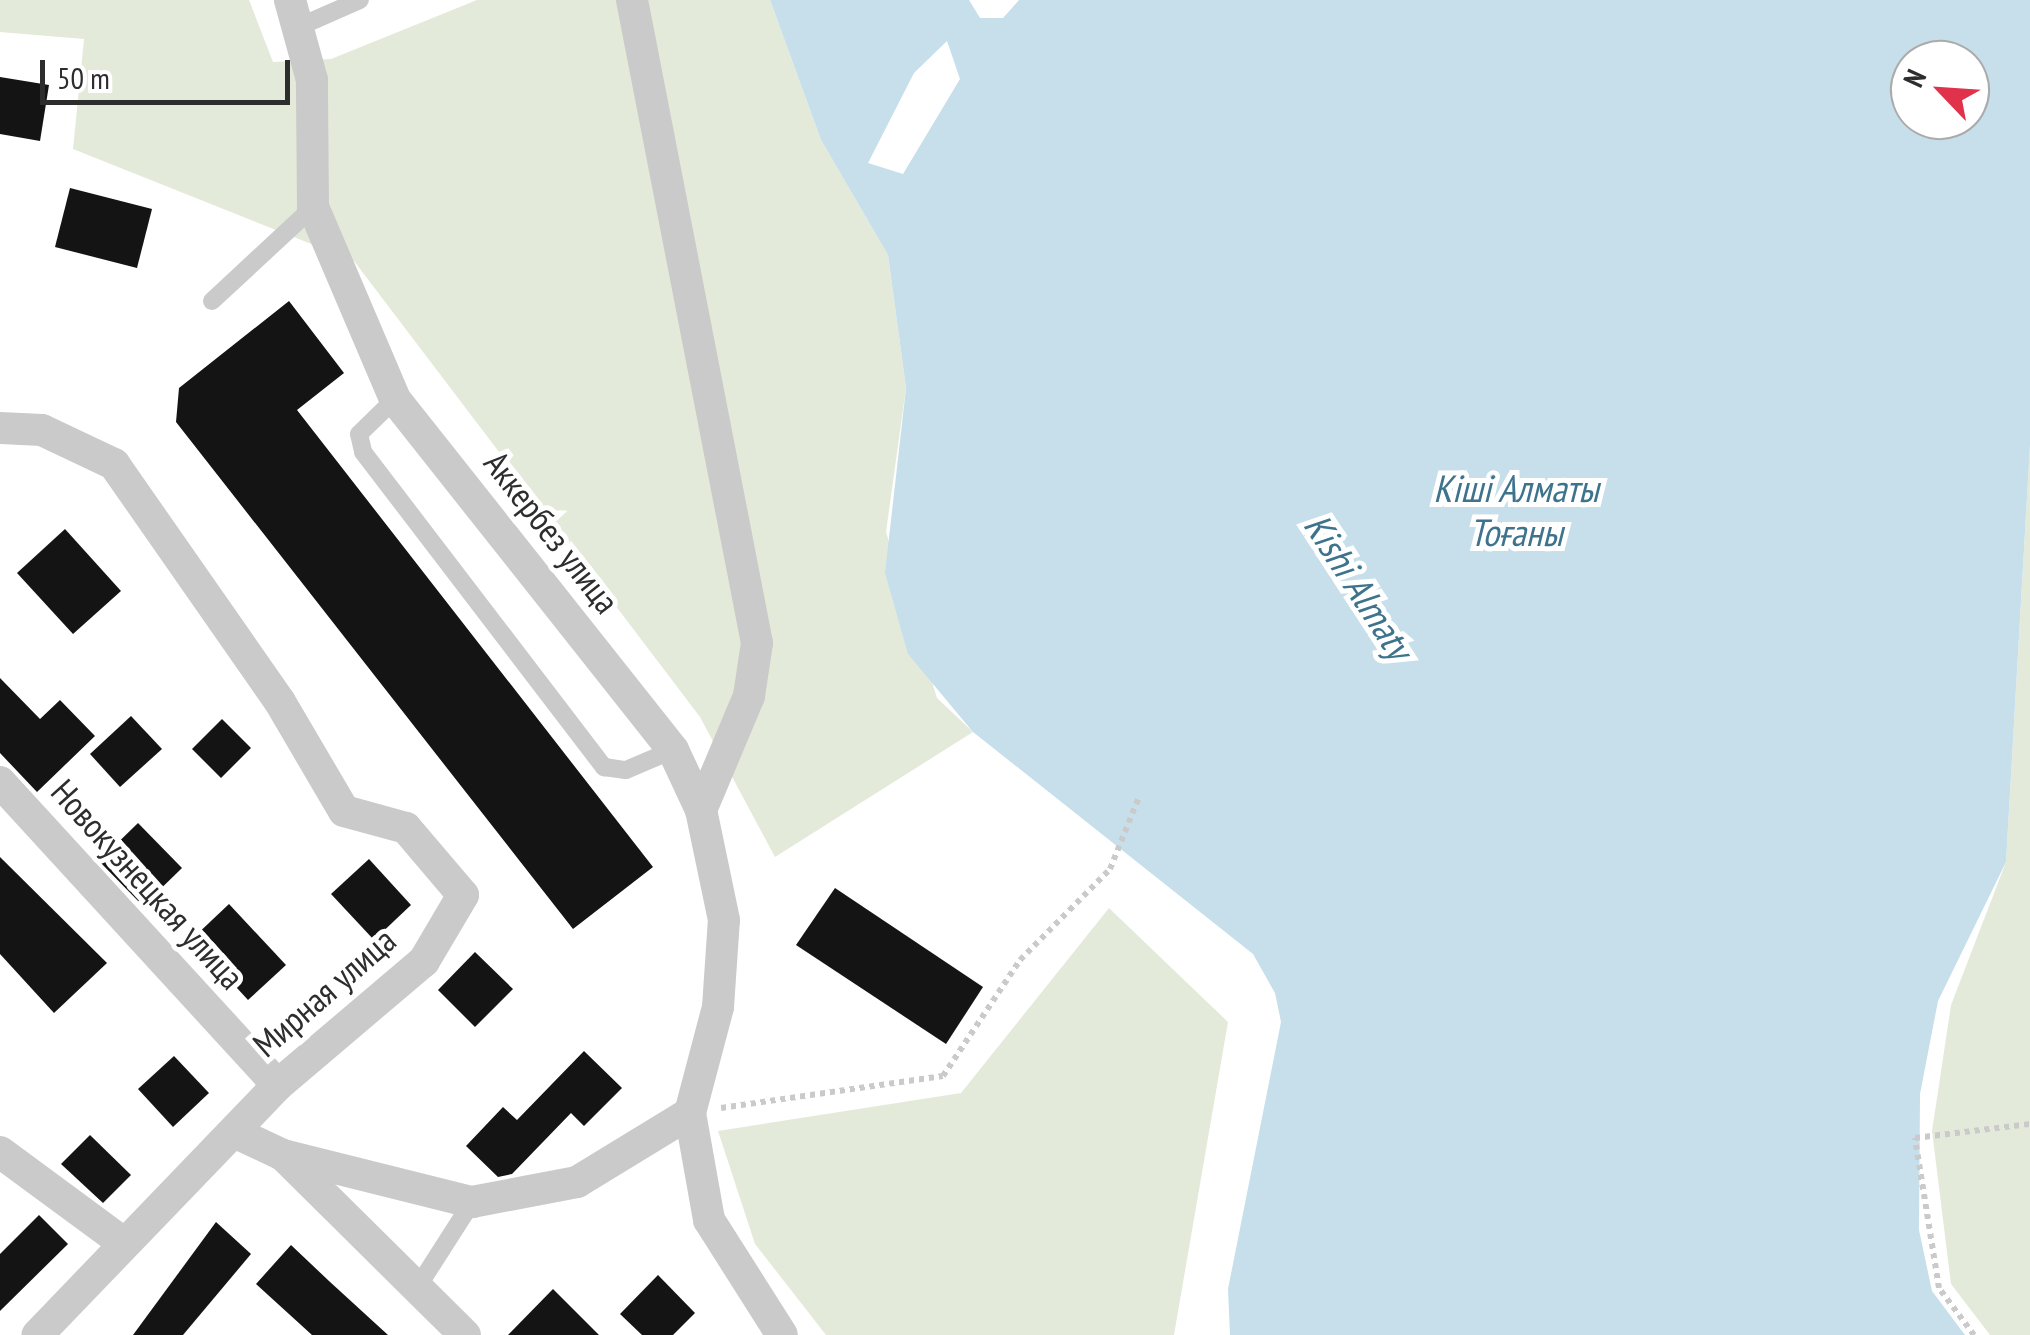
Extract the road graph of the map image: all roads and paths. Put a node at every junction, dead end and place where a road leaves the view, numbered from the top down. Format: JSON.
{"nodes":[{"id":1,"x":360,"y":0,"type":"edge"},
{"id":2,"x":632,"y":0,"type":"edge"},
{"id":3,"x":296,"y":12,"type":"edge"},
{"id":4,"x":313,"y":208,"type":"junction"},
{"id":5,"x":212,"y":301,"type":"dead end"},
{"id":6,"x":395,"y":399,"type":"junction"},
{"id":7,"x":0,"y":428,"type":"edge"},
{"id":8,"x":672,"y":750,"type":"junction"},
{"id":9,"x":0,"y":782,"type":"edge"},
{"id":10,"x":1140,"y":798,"type":"dead end"},
{"id":11,"x":700,"y":810,"type":"junction"},
{"id":12,"x":278,"y":1085,"type":"junction"},
{"id":13,"x":690,"y":1112,"type":"junction"},
{"id":14,"x":2026,"y":1124,"type":"edge"},
{"id":15,"x":234,"y":1132,"type":"junction"},
{"id":16,"x":0,"y":1152,"type":"edge"},
{"id":17,"x":283,"y":1156,"type":"junction"},
{"id":18,"x":472,"y":1202,"type":"junction"},
{"id":19,"x":122,"y":1242,"type":"junction"},
{"id":20,"x":417,"y":1288,"type":"junction"},
{"id":21,"x":37,"y":1335,"type":"edge"},
{"id":22,"x":465,"y":1335,"type":"edge"},
{"id":23,"x":782,"y":1335,"type":"edge"},
{"id":24,"x":1974,"y":1335,"type":"edge"}],
"edges":[{"from":1,"to":3,"type":"lane"},
{"from":2,"to":11,"type":"street"},
{"from":3,"to":4,"type":"street","name":"Аккербез улица"},
{"from":4,"to":5,"type":"lane"},
{"from":4,"to":6,"type":"street","name":"Аккербез улица"},
{"from":6,"to":8,"type":"street","name":"Аккербез улица"},
{"from":6,"to":8,"type":"lane"},
{"from":7,"to":12,"type":"street","name":"Мирная улица"},
{"from":8,"to":11,"type":"street","name":"Аккербез улица"},
{"from":9,"to":12,"type":"street","name":"Новокузнецкая улица"},
{"from":10,"to":13,"type":"path"},
{"from":11,"to":13,"type":"street","name":"Аккербез улица"},
{"from":12,"to":15,"type":"street","name":"Мирная улица"},
{"from":13,"to":18,"type":"street"},
{"from":13,"to":23,"type":"street","name":"Аккербез улица"},
{"from":14,"to":24,"type":"path"},
{"from":15,"to":17,"type":"street"},
{"from":15,"to":19,"type":"street","name":"Мирная улица"},
{"from":16,"to":19,"type":"street"},
{"from":17,"to":18,"type":"street"},
{"from":17,"to":20,"type":"street"},
{"from":18,"to":20,"type":"lane"},
{"from":19,"to":21,"type":"street","name":"Мирная улица"},
{"from":20,"to":22,"type":"street"}]}
